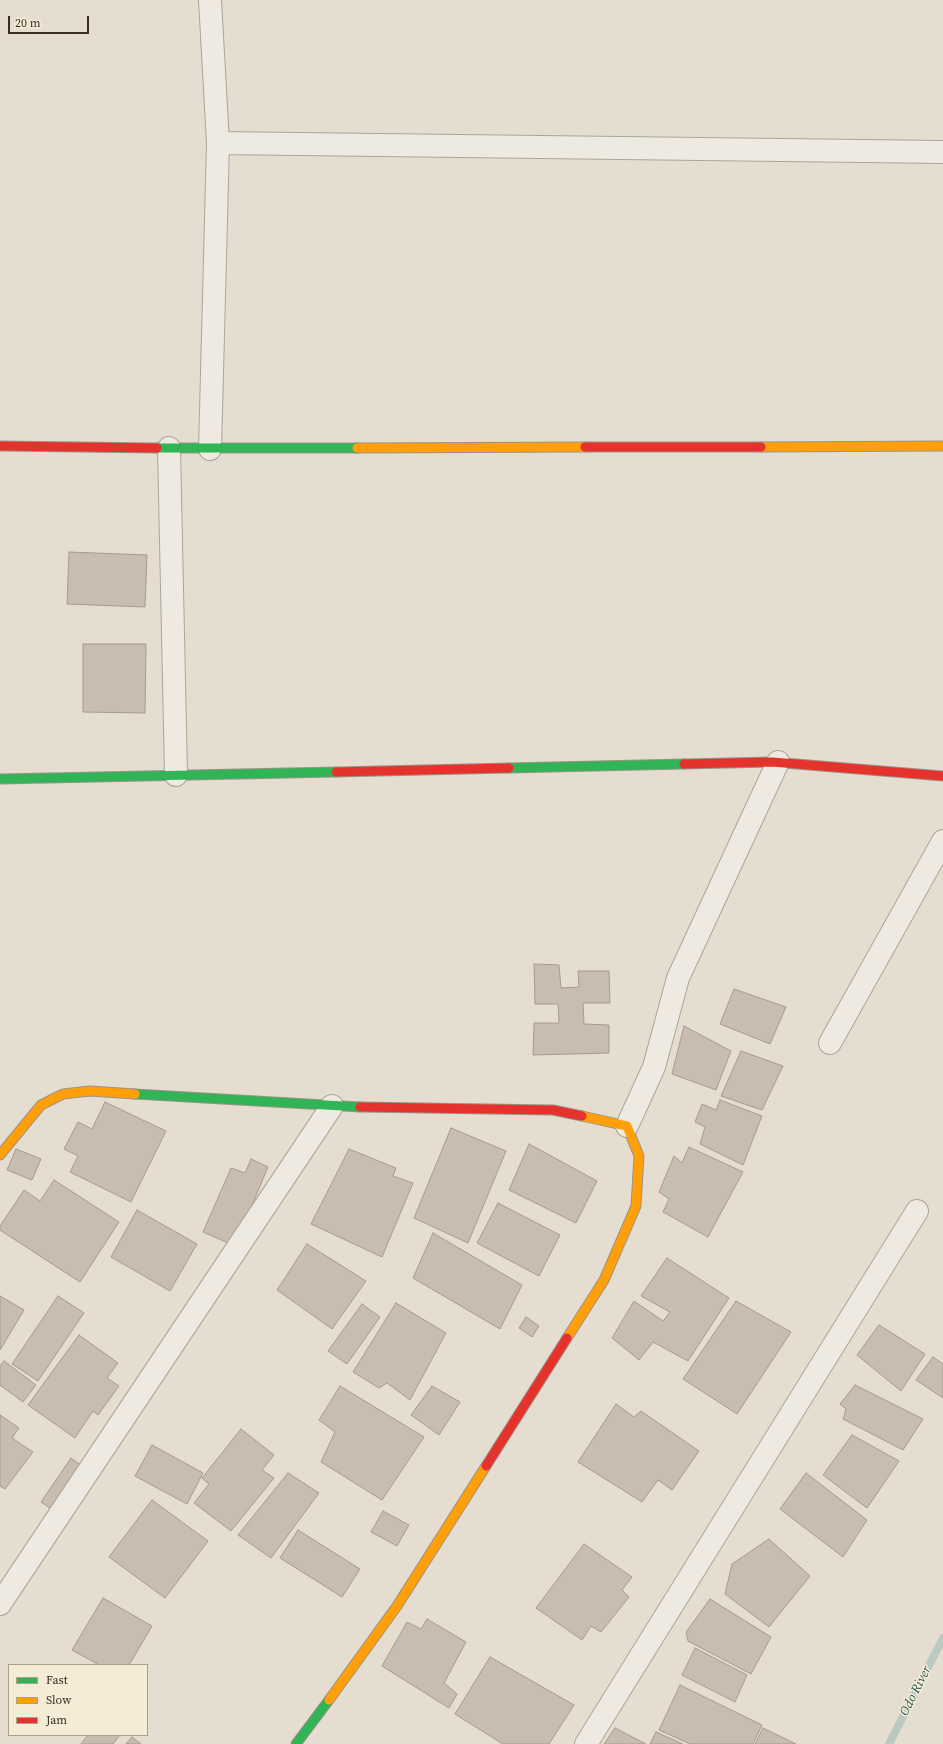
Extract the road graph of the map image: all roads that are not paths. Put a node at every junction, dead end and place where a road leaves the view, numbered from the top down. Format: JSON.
{"nodes":[{"id":1,"x":210,"y":0,"type":"edge"},
{"id":2,"x":218,"y":143,"type":"junction"},
{"id":3,"x":943,"y":152,"type":"edge"},
{"id":4,"x":0,"y":446,"type":"edge"},
{"id":5,"x":943,"y":446,"type":"edge"},
{"id":6,"x":169,"y":448,"type":"junction"},
{"id":7,"x":210,"y":449,"type":"junction"},
{"id":8,"x":778,"y":762,"type":"junction"},
{"id":9,"x":176,"y":775,"type":"junction"},
{"id":10,"x":943,"y":776,"type":"edge"},
{"id":11,"x":0,"y":779,"type":"edge"},
{"id":12,"x":943,"y":841,"type":"edge"},
{"id":13,"x":830,"y":1043,"type":"dead end"},
{"id":14,"x":332,"y":1106,"type":"junction"},
{"id":15,"x":627,"y":1126,"type":"junction"},
{"id":16,"x":0,"y":1155,"type":"edge"},
{"id":17,"x":917,"y":1211,"type":"dead end"},
{"id":18,"x":0,"y":1604,"type":"edge"},
{"id":19,"x":296,"y":1744,"type":"edge"},
{"id":20,"x":586,"y":1744,"type":"edge"}],
"edges":[{"from":1,"to":2,"type":"street"},
{"from":2,"to":3,"type":"street"},
{"from":2,"to":7,"type":"street"},
{"from":4,"to":6,"type":"street"},
{"from":5,"to":7,"type":"street"},
{"from":6,"to":7,"type":"street"},
{"from":6,"to":9,"type":"street"},
{"from":8,"to":9,"type":"street"},
{"from":8,"to":10,"type":"street"},
{"from":8,"to":15,"type":"street"},
{"from":9,"to":11,"type":"street"},
{"from":12,"to":13,"type":"street"},
{"from":14,"to":15,"type":"street"},
{"from":14,"to":16,"type":"street"},
{"from":14,"to":18,"type":"street"},
{"from":15,"to":19,"type":"street"},
{"from":17,"to":20,"type":"street"}]}
